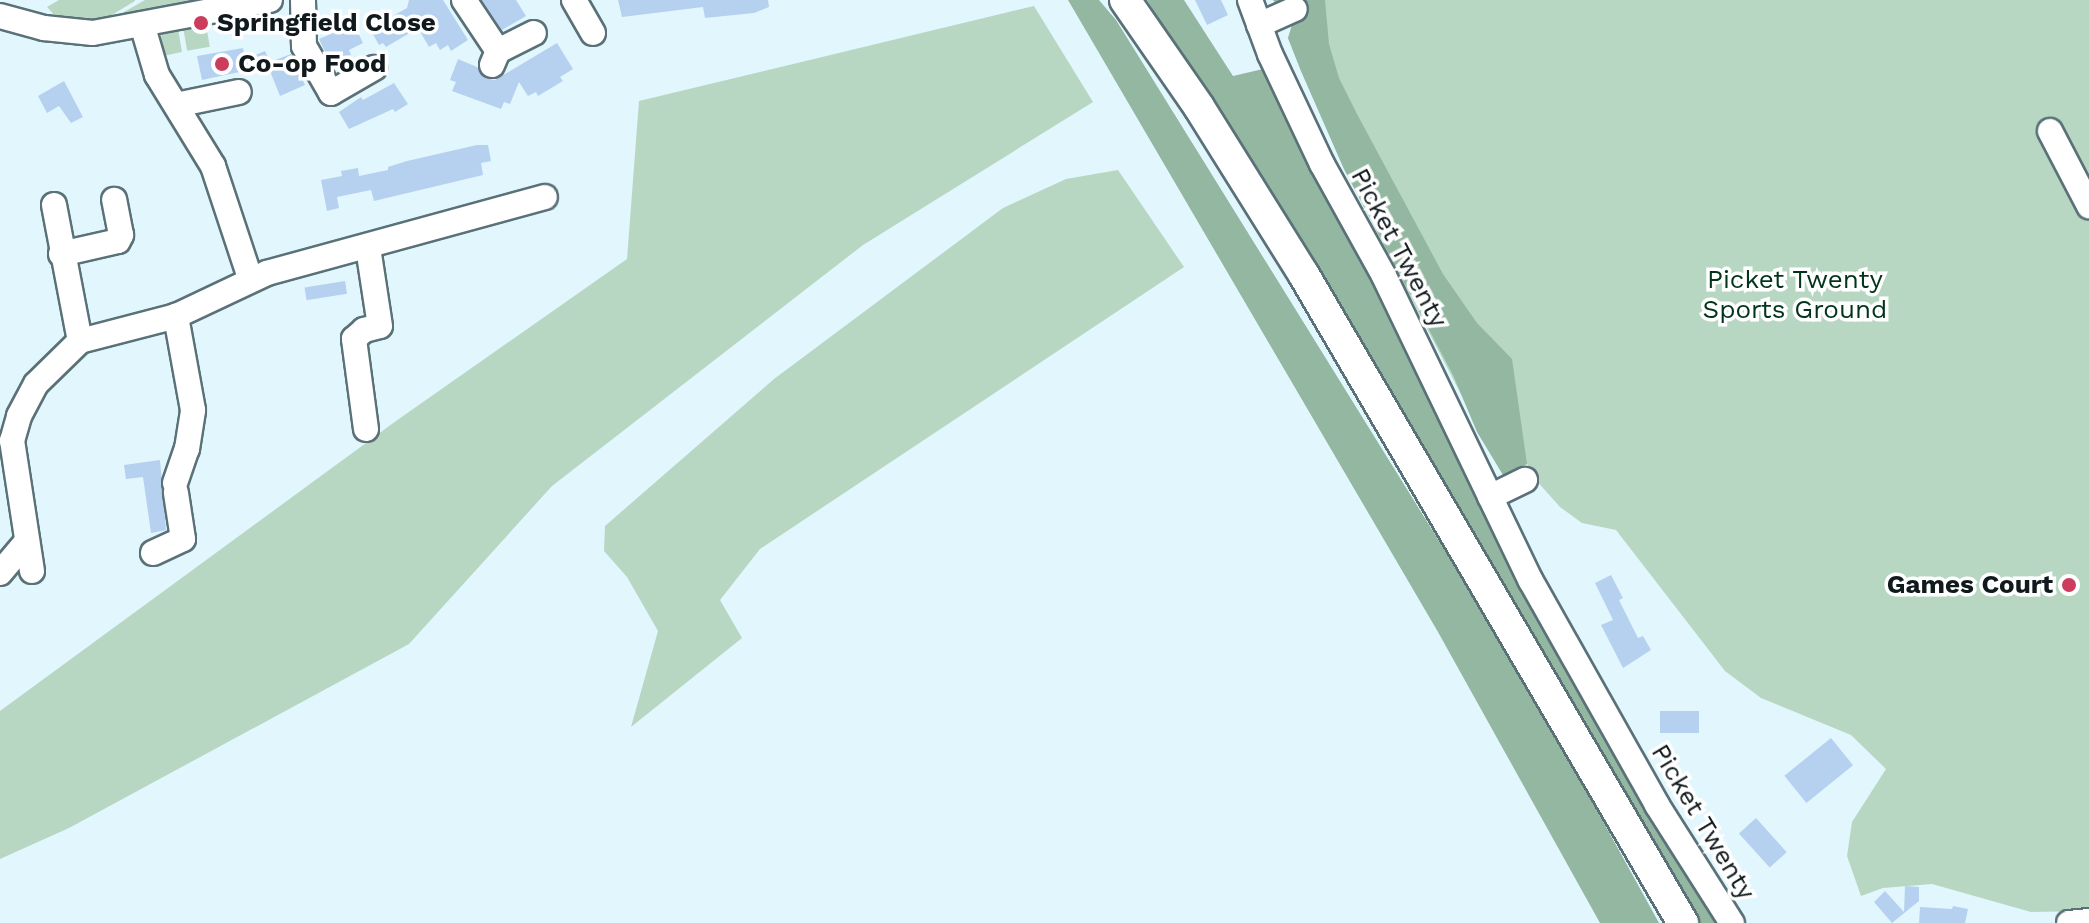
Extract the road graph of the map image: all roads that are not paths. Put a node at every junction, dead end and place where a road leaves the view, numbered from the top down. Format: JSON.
{"nodes":[{"id":1,"x":270,"y":0,"type":"edge"},
{"id":2,"x":303,"y":0,"type":"edge"},
{"id":3,"x":464,"y":0,"type":"edge"},
{"id":4,"x":574,"y":0,"type":"edge"},
{"id":5,"x":1125,"y":0,"type":"edge"},
{"id":6,"x":1250,"y":0,"type":"edge"},
{"id":7,"x":1295,"y":9,"type":"dead end"},
{"id":8,"x":9,"y":12,"type":"edge"},
{"id":9,"x":142,"y":24,"type":"junction"},
{"id":10,"x":1259,"y":25,"type":"junction"},
{"id":11,"x":534,"y":33,"type":"dead end"},
{"id":12,"x":593,"y":33,"type":"dead end"},
{"id":13,"x":374,"y":68,"type":"dead end"},
{"id":14,"x":239,"y":92,"type":"dead end"},
{"id":15,"x":176,"y":105,"type":"junction"},
{"id":16,"x":2050,"y":131,"type":"dead end"},
{"id":17,"x":545,"y":197,"type":"dead end"},
{"id":18,"x":114,"y":200,"type":"dead end"},
{"id":19,"x":54,"y":205,"type":"dead end"},
{"id":20,"x":2089,"y":206,"type":"edge"},
{"id":21,"x":368,"y":248,"type":"junction"},
{"id":22,"x":61,"y":254,"type":"junction"},
{"id":23,"x":250,"y":278,"type":"junction"},
{"id":24,"x":176,"y":316,"type":"junction"},
{"id":25,"x":80,"y":341,"type":"junction"},
{"id":26,"x":366,"y":429,"type":"dead end"},
{"id":27,"x":7,"y":432,"type":"edge"},
{"id":28,"x":1525,"y":480,"type":"dead end"},
{"id":29,"x":1490,"y":497,"type":"junction"},
{"id":30,"x":27,"y":541,"type":"junction"},
{"id":31,"x":153,"y":553,"type":"dead end"},
{"id":32,"x":32,"y":571,"type":"dead end"},
{"id":33,"x":0,"y":573,"type":"edge"},
{"id":34,"x":2089,"y":921,"type":"edge"},
{"id":35,"x":1683,"y":923,"type":"edge"},
{"id":36,"x":1732,"y":923,"type":"edge"},
{"id":37,"x":2069,"y":923,"type":"edge"}],
"edges":[{"from":1,"to":9,"type":"street"},
{"from":2,"to":13,"type":"street"},
{"from":3,"to":11,"type":"street"},
{"from":4,"to":12,"type":"street"},
{"from":5,"to":35,"type":"main road"},
{"from":6,"to":10,"type":"street","name":"Picket Twenty"},
{"from":7,"to":10,"type":"street"},
{"from":8,"to":9,"type":"street"},
{"from":9,"to":15,"type":"street"},
{"from":10,"to":29,"type":"street","name":"Picket Twenty"},
{"from":14,"to":15,"type":"street"},
{"from":15,"to":23,"type":"street"},
{"from":16,"to":20,"type":"street"},
{"from":17,"to":21,"type":"street"},
{"from":18,"to":22,"type":"street"},
{"from":19,"to":22,"type":"street"},
{"from":21,"to":23,"type":"street"},
{"from":21,"to":26,"type":"street"},
{"from":22,"to":25,"type":"street"},
{"from":23,"to":24,"type":"street"},
{"from":24,"to":25,"type":"street"},
{"from":24,"to":31,"type":"street"},
{"from":25,"to":27,"type":"street"},
{"from":27,"to":30,"type":"street"},
{"from":28,"to":29,"type":"street"},
{"from":29,"to":36,"type":"street","name":"Picket Twenty"},
{"from":30,"to":32,"type":"street"},
{"from":30,"to":33,"type":"street"},
{"from":34,"to":37,"type":"street"}]}
